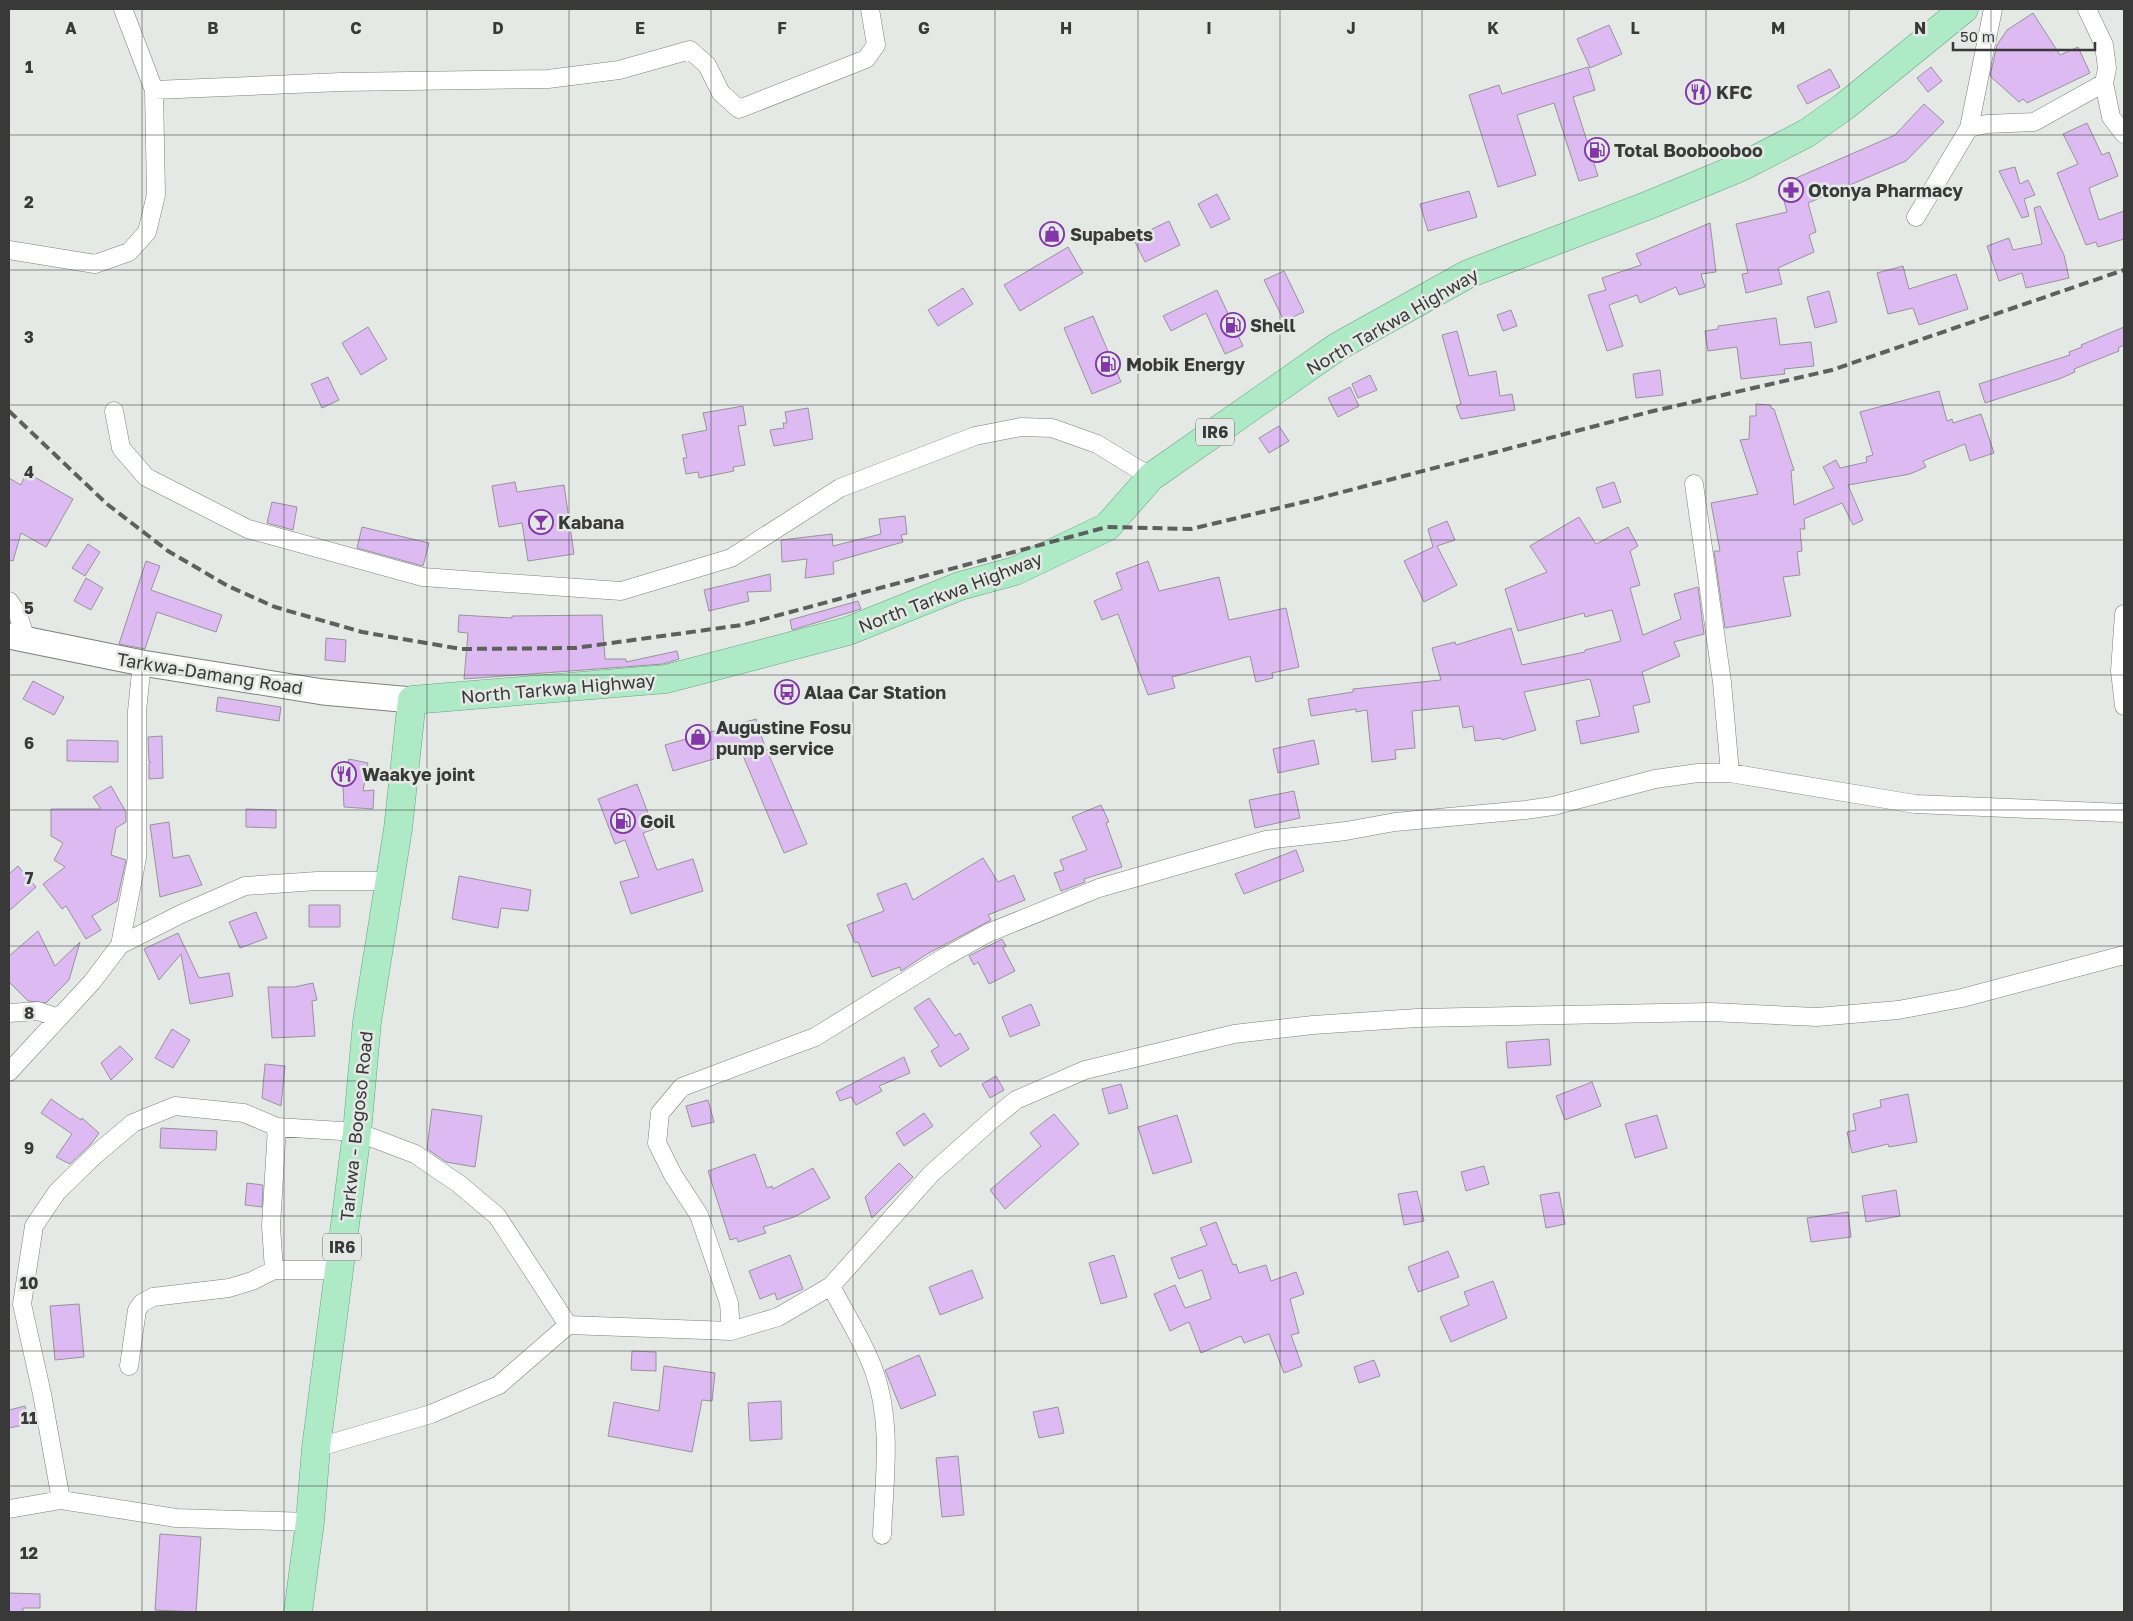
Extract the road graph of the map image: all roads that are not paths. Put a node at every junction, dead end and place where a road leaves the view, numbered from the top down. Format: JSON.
{"nodes":[{"id":1,"x":123,"y":9,"type":"edge"},
{"id":2,"x":870,"y":9,"type":"edge"},
{"id":3,"x":1964,"y":9,"type":"edge"},
{"id":4,"x":1993,"y":9,"type":"edge"},
{"id":5,"x":2088,"y":9,"type":"edge"},
{"id":6,"x":2104,"y":83,"type":"junction"},
{"id":7,"x":154,"y":90,"type":"junction"},
{"id":8,"x":1969,"y":128,"type":"junction"},
{"id":9,"x":2124,"y":134,"type":"edge"},
{"id":10,"x":1916,"y":217,"type":"dead end"},
{"id":11,"x":9,"y":250,"type":"edge"},
{"id":12,"x":114,"y":411,"type":"dead end"},
{"id":13,"x":1151,"y":477,"type":"junction"},
{"id":14,"x":1694,"y":484,"type":"dead end"},
{"id":15,"x":9,"y":600,"type":"edge"},
{"id":16,"x":2124,"y":614,"type":"edge"},
{"id":17,"x":17,"y":638,"type":"edge"},
{"id":18,"x":142,"y":663,"type":"junction"},
{"id":19,"x":412,"y":700,"type":"junction"},
{"id":20,"x":2124,"y":706,"type":"edge"},
{"id":21,"x":1730,"y":773,"type":"junction"},
{"id":22,"x":2124,"y":813,"type":"edge"},
{"id":23,"x":388,"y":881,"type":"junction"},
{"id":24,"x":120,"y":945,"type":"junction"},
{"id":25,"x":2124,"y":955,"type":"edge"},
{"id":26,"x":9,"y":1012,"type":"edge"},
{"id":27,"x":59,"y":1018,"type":"junction"},
{"id":28,"x":9,"y":1072,"type":"edge"},
{"id":29,"x":277,"y":1127,"type":"junction"},
{"id":30,"x":357,"y":1132,"type":"junction"},
{"id":31,"x":274,"y":1270,"type":"junction"},
{"id":32,"x":339,"y":1270,"type":"junction"},
{"id":33,"x":831,"y":1286,"type":"junction"},
{"id":34,"x":568,"y":1325,"type":"junction"},
{"id":35,"x":731,"y":1331,"type":"junction"},
{"id":36,"x":129,"y":1366,"type":"dead end"},
{"id":37,"x":316,"y":1448,"type":"junction"},
{"id":38,"x":61,"y":1500,"type":"junction"},
{"id":39,"x":9,"y":1509,"type":"edge"},
{"id":40,"x":310,"y":1522,"type":"junction"},
{"id":41,"x":882,"y":1534,"type":"dead end"},
{"id":42,"x":298,"y":1612,"type":"edge"}],
"edges":[{"from":1,"to":7,"type":"street"},
{"from":2,"to":7,"type":"street"},
{"from":3,"to":13,"type":"main road","name":"North Tarkwa Highway","number":"IR6"},
{"from":4,"to":8,"type":"street"},
{"from":5,"to":6,"type":"street"},
{"from":6,"to":8,"type":"street"},
{"from":6,"to":9,"type":"street"},
{"from":7,"to":11,"type":"street"},
{"from":8,"to":10,"type":"street"},
{"from":12,"to":13,"type":"street"},
{"from":13,"to":19,"type":"main road","name":"North Tarkwa Highway","number":"IR6"},
{"from":14,"to":21,"type":"street"},
{"from":15,"to":17,"type":"street"},
{"from":16,"to":20,"type":"street"},
{"from":17,"to":18,"type":"main road","name":"Tarkwa-Damang Road"},
{"from":18,"to":19,"type":"main road","name":"Tarkwa-Damang Road"},
{"from":18,"to":24,"type":"street"},
{"from":19,"to":23,"type":"main road","name":"Tarkwa - Bogoso Road","number":"IR6"},
{"from":21,"to":22,"type":"street"},
{"from":21,"to":35,"type":"street"},
{"from":23,"to":24,"type":"street"},
{"from":23,"to":30,"type":"main road","name":"Tarkwa - Bogoso Road","number":"IR6"},
{"from":24,"to":27,"type":"street"},
{"from":25,"to":33,"type":"street"},
{"from":26,"to":27,"type":"street"},
{"from":27,"to":28,"type":"street"},
{"from":29,"to":30,"type":"street"},
{"from":29,"to":31,"type":"street"},
{"from":29,"to":38,"type":"street"},
{"from":30,"to":32,"type":"main road","name":"Tarkwa - Bogoso Road","number":"IR6"},
{"from":30,"to":34,"type":"street"},
{"from":31,"to":32,"type":"street"},
{"from":31,"to":36,"type":"street"},
{"from":32,"to":37,"type":"main road","name":"Tarkwa - Bogoso Road","number":"IR6"},
{"from":33,"to":35,"type":"street"},
{"from":33,"to":41,"type":"street"},
{"from":34,"to":35,"type":"street"},
{"from":34,"to":37,"type":"street"},
{"from":37,"to":40,"type":"main road","name":"Tarkwa - Bogoso Road","number":"IR6"},
{"from":38,"to":39,"type":"street"},
{"from":38,"to":40,"type":"street"},
{"from":40,"to":42,"type":"main road","name":"Tarkwa - Bogoso Road","number":"IR6"}]}
